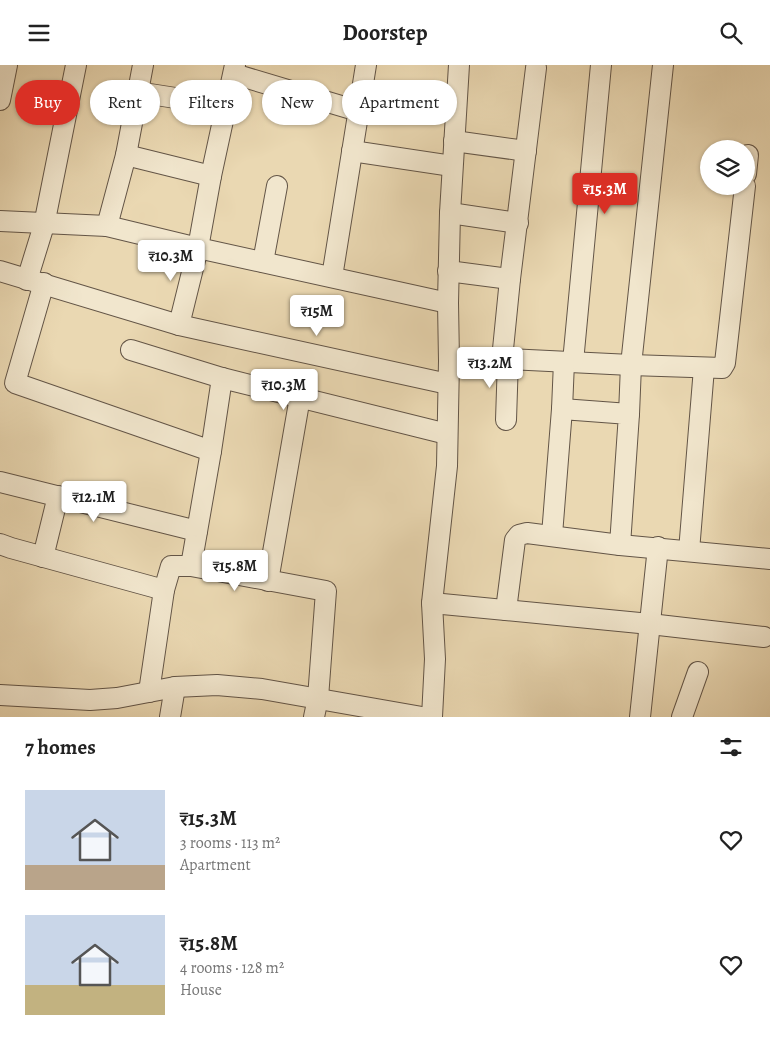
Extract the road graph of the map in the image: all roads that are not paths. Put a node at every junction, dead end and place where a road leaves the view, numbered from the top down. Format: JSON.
{"nodes":[{"id":1,"x":7,"y":65,"type":"edge"},
{"id":2,"x":76,"y":65,"type":"edge"},
{"id":3,"x":143,"y":65,"type":"edge"},
{"id":4,"x":366,"y":65,"type":"edge"},
{"id":5,"x":459,"y":65,"type":"edge"},
{"id":6,"x":601,"y":65,"type":"edge"},
{"id":7,"x":663,"y":65,"type":"edge"},
{"id":8,"x":536,"y":68,"type":"dead end"},
{"id":9,"x":234,"y":69,"type":"edge"},
{"id":10,"x":140,"y":80,"type":"edge"},
{"id":11,"x":363,"y":80,"type":"edge"},
{"id":12,"x":0,"y":100,"type":"edge"},
{"id":13,"x":342,"y":106,"type":"edge"},
{"id":14,"x":131,"y":125,"type":"edge"},
{"id":15,"x":222,"y":125,"type":"edge"},
{"id":16,"x":356,"y":125,"type":"edge"},
{"id":17,"x":454,"y":141,"type":"junction"},
{"id":18,"x":352,"y":151,"type":"junction"},
{"id":19,"x":526,"y":151,"type":"junction"},
{"id":20,"x":126,"y":155,"type":"junction"},
{"id":21,"x":452,"y":166,"type":"junction"},
{"id":22,"x":211,"y":176,"type":"junction"},
{"id":23,"x":277,"y":186,"type":"dead end"},
{"id":24,"x":744,"y":195,"type":"edge"},
{"id":25,"x":450,"y":213,"type":"junction"},
{"id":26,"x":0,"y":221,"type":"edge"},
{"id":27,"x":518,"y":223,"type":"junction"},
{"id":28,"x":44,"y":225,"type":"junction"},
{"id":29,"x":107,"y":226,"type":"junction"},
{"id":30,"x":198,"y":249,"type":"junction"},
{"id":31,"x":263,"y":262,"type":"junction"},
{"id":32,"x":0,"y":271,"type":"edge"},
{"id":33,"x":448,"y":271,"type":"junction"},
{"id":34,"x":332,"y":277,"type":"junction"},
{"id":35,"x":510,"y":279,"type":"junction"},
{"id":36,"x":36,"y":281,"type":"junction"},
{"id":37,"x":448,"y":303,"type":"junction"},
{"id":38,"x":179,"y":325,"type":"junction"},
{"id":39,"x":131,"y":350,"type":"dead end"},
{"id":40,"x":505,"y":359,"type":"junction"},
{"id":41,"x":449,"y":361,"type":"junction"},
{"id":42,"x":569,"y":362,"type":"junction"},
{"id":43,"x":631,"y":365,"type":"junction"},
{"id":44,"x":704,"y":368,"type":"junction"},
{"id":45,"x":222,"y":378,"type":"junction"},
{"id":46,"x":448,"y":384,"type":"junction"},
{"id":47,"x":300,"y":397,"type":"junction"},
{"id":48,"x":562,"y":409,"type":"junction"},
{"id":49,"x":628,"y":414,"type":"junction"},
{"id":50,"x":506,"y":420,"type":"dead end"},
{"id":51,"x":447,"y":434,"type":"junction"},
{"id":52,"x":211,"y":451,"type":"junction"},
{"id":53,"x":0,"y":482,"type":"edge"},
{"id":54,"x":58,"y":496,"type":"junction"},
{"id":55,"x":197,"y":531,"type":"junction"},
{"id":56,"x":552,"y":535,"type":"junction"},
{"id":57,"x":0,"y":544,"type":"edge"},
{"id":58,"x":620,"y":545,"type":"junction"},
{"id":59,"x":658,"y":547,"type":"junction"},
{"id":60,"x":689,"y":551,"type":"junction"},
{"id":61,"x":43,"y":557,"type":"junction"},
{"id":62,"x":770,"y":559,"type":"edge"},
{"id":63,"x":191,"y":566,"type":"junction"},
{"id":64,"x":268,"y":581,"type":"junction"},
{"id":65,"x":164,"y":590,"type":"junction"},
{"id":66,"x":432,"y":603,"type":"junction"},
{"id":67,"x":506,"y":610,"type":"junction"},
{"id":68,"x":650,"y":624,"type":"junction"},
{"id":69,"x":764,"y":637,"type":"dead end"},
{"id":70,"x":698,"y":672,"type":"dead end"},
{"id":71,"x":175,"y":687,"type":"junction"},
{"id":72,"x":149,"y":692,"type":"junction"},
{"id":73,"x":0,"y":695,"type":"edge"},
{"id":74,"x":316,"y":708,"type":"edge"},
{"id":75,"x":397,"y":715,"type":"edge"},
{"id":76,"x":170,"y":717,"type":"edge"},
{"id":77,"x":422,"y":717,"type":"edge"},
{"id":78,"x":432,"y":717,"type":"edge"},
{"id":79,"x":640,"y":717,"type":"edge"},
{"id":80,"x":682,"y":717,"type":"edge"}],
"edges":[{"from":1,"to":12,"type":"street"},
{"from":2,"to":28,"type":"street"},
{"from":3,"to":10,"type":"street"},
{"from":4,"to":11,"type":"street"},
{"from":5,"to":17,"type":"street"},
{"from":6,"to":42,"type":"street"},
{"from":7,"to":43,"type":"street"},
{"from":8,"to":19,"type":"street"},
{"from":9,"to":13,"type":"street"},
{"from":14,"to":20,"type":"street"},
{"from":15,"to":22,"type":"street"},
{"from":16,"to":18,"type":"street"},
{"from":17,"to":19,"type":"street"},
{"from":17,"to":21,"type":"street"},
{"from":18,"to":21,"type":"street"},
{"from":18,"to":34,"type":"street"},
{"from":19,"to":27,"type":"street"},
{"from":20,"to":22,"type":"street"},
{"from":20,"to":29,"type":"street"},
{"from":21,"to":25,"type":"street"},
{"from":22,"to":30,"type":"street"},
{"from":23,"to":31,"type":"street"},
{"from":24,"to":44,"type":"street"},
{"from":25,"to":27,"type":"street"},
{"from":25,"to":33,"type":"street"},
{"from":26,"to":28,"type":"street"},
{"from":27,"to":35,"type":"street"},
{"from":28,"to":29,"type":"street"},
{"from":28,"to":36,"type":"street"},
{"from":29,"to":30,"type":"street"},
{"from":30,"to":31,"type":"street"},
{"from":30,"to":38,"type":"street"},
{"from":31,"to":34,"type":"street"},
{"from":32,"to":36,"type":"street"},
{"from":33,"to":35,"type":"street"},
{"from":33,"to":37,"type":"street"},
{"from":34,"to":37,"type":"street"},
{"from":35,"to":40,"type":"street"},
{"from":36,"to":38,"type":"street"},
{"from":36,"to":52,"type":"street"},
{"from":37,"to":41,"type":"street"},
{"from":38,"to":46,"type":"street"},
{"from":39,"to":45,"type":"street"},
{"from":40,"to":41,"type":"street"},
{"from":40,"to":42,"type":"street"},
{"from":40,"to":50,"type":"street"},
{"from":41,"to":46,"type":"street"},
{"from":42,"to":43,"type":"street"},
{"from":42,"to":48,"type":"street"},
{"from":43,"to":44,"type":"street"},
{"from":43,"to":49,"type":"street"},
{"from":44,"to":60,"type":"street"},
{"from":45,"to":47,"type":"street"},
{"from":45,"to":52,"type":"street"},
{"from":46,"to":51,"type":"street"},
{"from":47,"to":51,"type":"street"},
{"from":47,"to":64,"type":"street"},
{"from":48,"to":49,"type":"street"},
{"from":48,"to":56,"type":"street"},
{"from":49,"to":58,"type":"street"},
{"from":51,"to":66,"type":"street"},
{"from":52,"to":55,"type":"street"},
{"from":53,"to":54,"type":"street"},
{"from":54,"to":55,"type":"street"},
{"from":54,"to":61,"type":"street"},
{"from":55,"to":63,"type":"street"},
{"from":56,"to":58,"type":"street"},
{"from":56,"to":67,"type":"street"},
{"from":57,"to":61,"type":"street"},
{"from":58,"to":59,"type":"street"},
{"from":59,"to":60,"type":"street"},
{"from":59,"to":68,"type":"street"},
{"from":60,"to":62,"type":"street"},
{"from":61,"to":65,"type":"street"},
{"from":63,"to":64,"type":"street"},
{"from":63,"to":65,"type":"street"},
{"from":64,"to":74,"type":"street"},
{"from":65,"to":72,"type":"street"},
{"from":66,"to":67,"type":"street"},
{"from":66,"to":78,"type":"street"},
{"from":67,"to":68,"type":"street"},
{"from":68,"to":69,"type":"street"},
{"from":68,"to":79,"type":"street"},
{"from":70,"to":80,"type":"street"},
{"from":71,"to":72,"type":"street"},
{"from":71,"to":74,"type":"street"},
{"from":71,"to":76,"type":"street"},
{"from":72,"to":73,"type":"street"},
{"from":74,"to":75,"type":"street"},
{"from":75,"to":77,"type":"street"}]}
